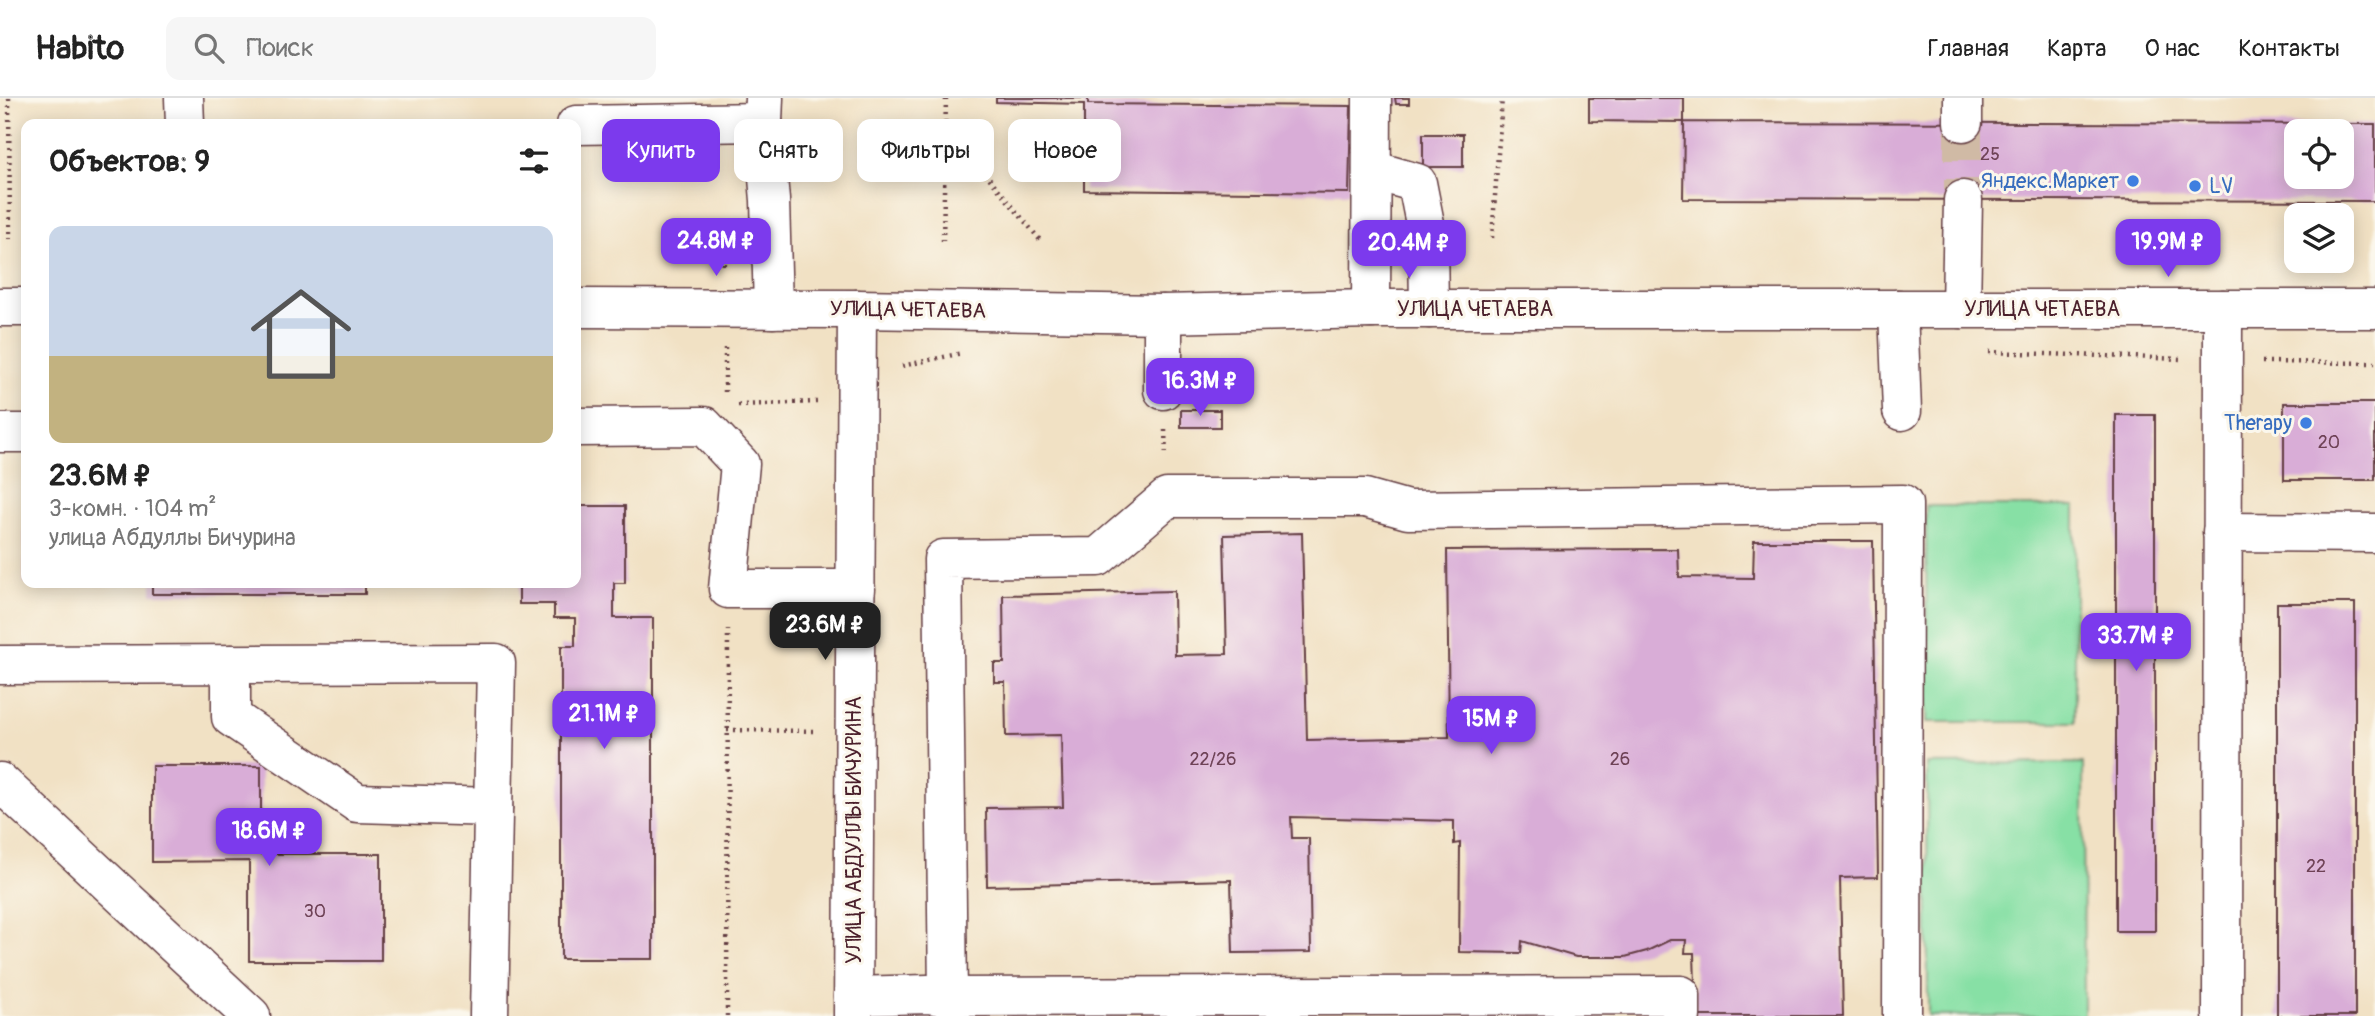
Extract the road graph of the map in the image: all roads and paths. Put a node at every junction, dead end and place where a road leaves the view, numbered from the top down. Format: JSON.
{"nodes":[{"id":1,"x":9,"y":98,"type":"edge"},
{"id":2,"x":184,"y":98,"type":"edge"},
{"id":3,"x":946,"y":98,"type":"edge"},
{"id":4,"x":1372,"y":98,"type":"edge"},
{"id":5,"x":1502,"y":98,"type":"edge"},
{"id":6,"x":764,"y":110,"type":"edge"},
{"id":7,"x":185,"y":119,"type":"edge"},
{"id":8,"x":946,"y":119,"type":"edge"},
{"id":9,"x":581,"y":125,"type":"edge"},
{"id":10,"x":1372,"y":170,"type":"junction"},
{"id":11,"x":945,"y":182,"type":"edge"},
{"id":12,"x":993,"y":182,"type":"edge"},
{"id":13,"x":1963,"y":200,"type":"tunnel mouth"},
{"id":14,"x":1492,"y":238,"type":"dead end"},
{"id":15,"x":10,"y":239,"type":"dead end"},
{"id":16,"x":1040,"y":240,"type":"dead end"},
{"id":17,"x":943,"y":241,"type":"dead end"},
{"id":18,"x":0,"y":307,"type":"edge"},
{"id":19,"x":21,"y":307,"type":"edge"},
{"id":20,"x":581,"y":308,"type":"edge"},
{"id":21,"x":773,"y":309,"type":"junction"},
{"id":22,"x":857,"y":309,"type":"junction"},
{"id":23,"x":1371,"y":309,"type":"junction"},
{"id":24,"x":1429,"y":309,"type":"junction"},
{"id":25,"x":1898,"y":309,"type":"junction"},
{"id":26,"x":1961,"y":309,"type":"junction"},
{"id":27,"x":2223,"y":309,"type":"junction"},
{"id":28,"x":2375,"y":309,"type":"edge"},
{"id":29,"x":1163,"y":314,"type":"junction"},
{"id":30,"x":1163,"y":390,"type":"joint"},
{"id":31,"x":1902,"y":411,"type":"dead end"},
{"id":32,"x":581,"y":427,"type":"edge"},
{"id":33,"x":0,"y":433,"type":"edge"},
{"id":34,"x":21,"y":433,"type":"edge"},
{"id":35,"x":1167,"y":498,"type":"junction"},
{"id":36,"x":2222,"y":532,"type":"junction"},
{"id":37,"x":2375,"y":533,"type":"edge"},
{"id":38,"x":728,"y":589,"type":"junction"},
{"id":39,"x":856,"y":589,"type":"junction"},
{"id":40,"x":231,"y":664,"type":"junction"},
{"id":41,"x":0,"y":665,"type":"edge"},
{"id":42,"x":727,"y":730,"type":"junction"},
{"id":43,"x":855,"y":732,"type":"junction"},
{"id":44,"x":0,"y":782,"type":"edge"},
{"id":45,"x":493,"y":807,"type":"junction"},
{"id":46,"x":948,"y":997,"type":"junction"},
{"id":47,"x":853,"y":1006,"type":"edge"},
{"id":48,"x":251,"y":1016,"type":"edge"},
{"id":49,"x":489,"y":1016,"type":"edge"},
{"id":50,"x":727,"y":1016,"type":"edge"},
{"id":51,"x":1681,"y":1016,"type":"edge"},
{"id":52,"x":1902,"y":1016,"type":"edge"},
{"id":53,"x":2222,"y":1016,"type":"edge"}],
"edges":[{"from":1,"to":15,"type":"path"},
{"from":2,"to":7,"type":"street"},
{"from":3,"to":8,"type":"path"},
{"from":4,"to":10,"type":"street"},
{"from":5,"to":14,"type":"path"},
{"from":6,"to":9,"type":"street"},
{"from":6,"to":21,"type":"street"},
{"from":10,"to":23,"type":"street"},
{"from":10,"to":24,"type":"street"},
{"from":11,"to":17,"type":"path"},
{"from":12,"to":16,"type":"path"},
{"from":13,"to":26,"type":"street"},
{"from":18,"to":19,"type":"street"},
{"from":20,"to":21,"type":"street","name":"УЛИЦА ЧЕТАЕВА"},
{"from":21,"to":22,"type":"street","name":"УЛИЦА ЧЕТАЕВА"},
{"from":22,"to":29,"type":"street","name":"УЛИЦА ЧЕТАЕВА"},
{"from":22,"to":39,"type":"street","name":"УЛИЦА АБДУЛЛЫ БИЧУРИНА"},
{"from":23,"to":24,"type":"street","name":"УЛИЦА ЧЕТАЕВА"},
{"from":23,"to":29,"type":"street","name":"УЛИЦА ЧЕТАЕВА"},
{"from":24,"to":25,"type":"street","name":"УЛИЦА ЧЕТАЕВА"},
{"from":25,"to":26,"type":"street","name":"УЛИЦА ЧЕТАЕВА"},
{"from":25,"to":31,"type":"street"},
{"from":26,"to":27,"type":"street","name":"УЛИЦА ЧЕТАЕВА"},
{"from":27,"to":28,"type":"street","name":"УЛИЦА ЧЕТАЕВА"},
{"from":27,"to":36,"type":"street"},
{"from":29,"to":30,"type":"street"},
{"from":30,"to":35,"type":"path"},
{"from":32,"to":38,"type":"street"},
{"from":33,"to":34,"type":"street"},
{"from":35,"to":46,"type":"street"},
{"from":35,"to":52,"type":"street"},
{"from":36,"to":37,"type":"street"},
{"from":36,"to":53,"type":"street"},
{"from":38,"to":39,"type":"street"},
{"from":38,"to":42,"type":"path"},
{"from":39,"to":43,"type":"street","name":"УЛИЦА АБДУЛЛЫ БИЧУРИНА"},
{"from":40,"to":41,"type":"street"},
{"from":40,"to":45,"type":"street"},
{"from":40,"to":45,"type":"street"},
{"from":42,"to":43,"type":"path"},
{"from":42,"to":50,"type":"path"},
{"from":43,"to":47,"type":"street","name":"УЛИЦА АБДУЛЛЫ БИЧУРИНА"},
{"from":44,"to":48,"type":"street"},
{"from":45,"to":49,"type":"street"},
{"from":46,"to":47,"type":"street"},
{"from":46,"to":51,"type":"street"}]}
